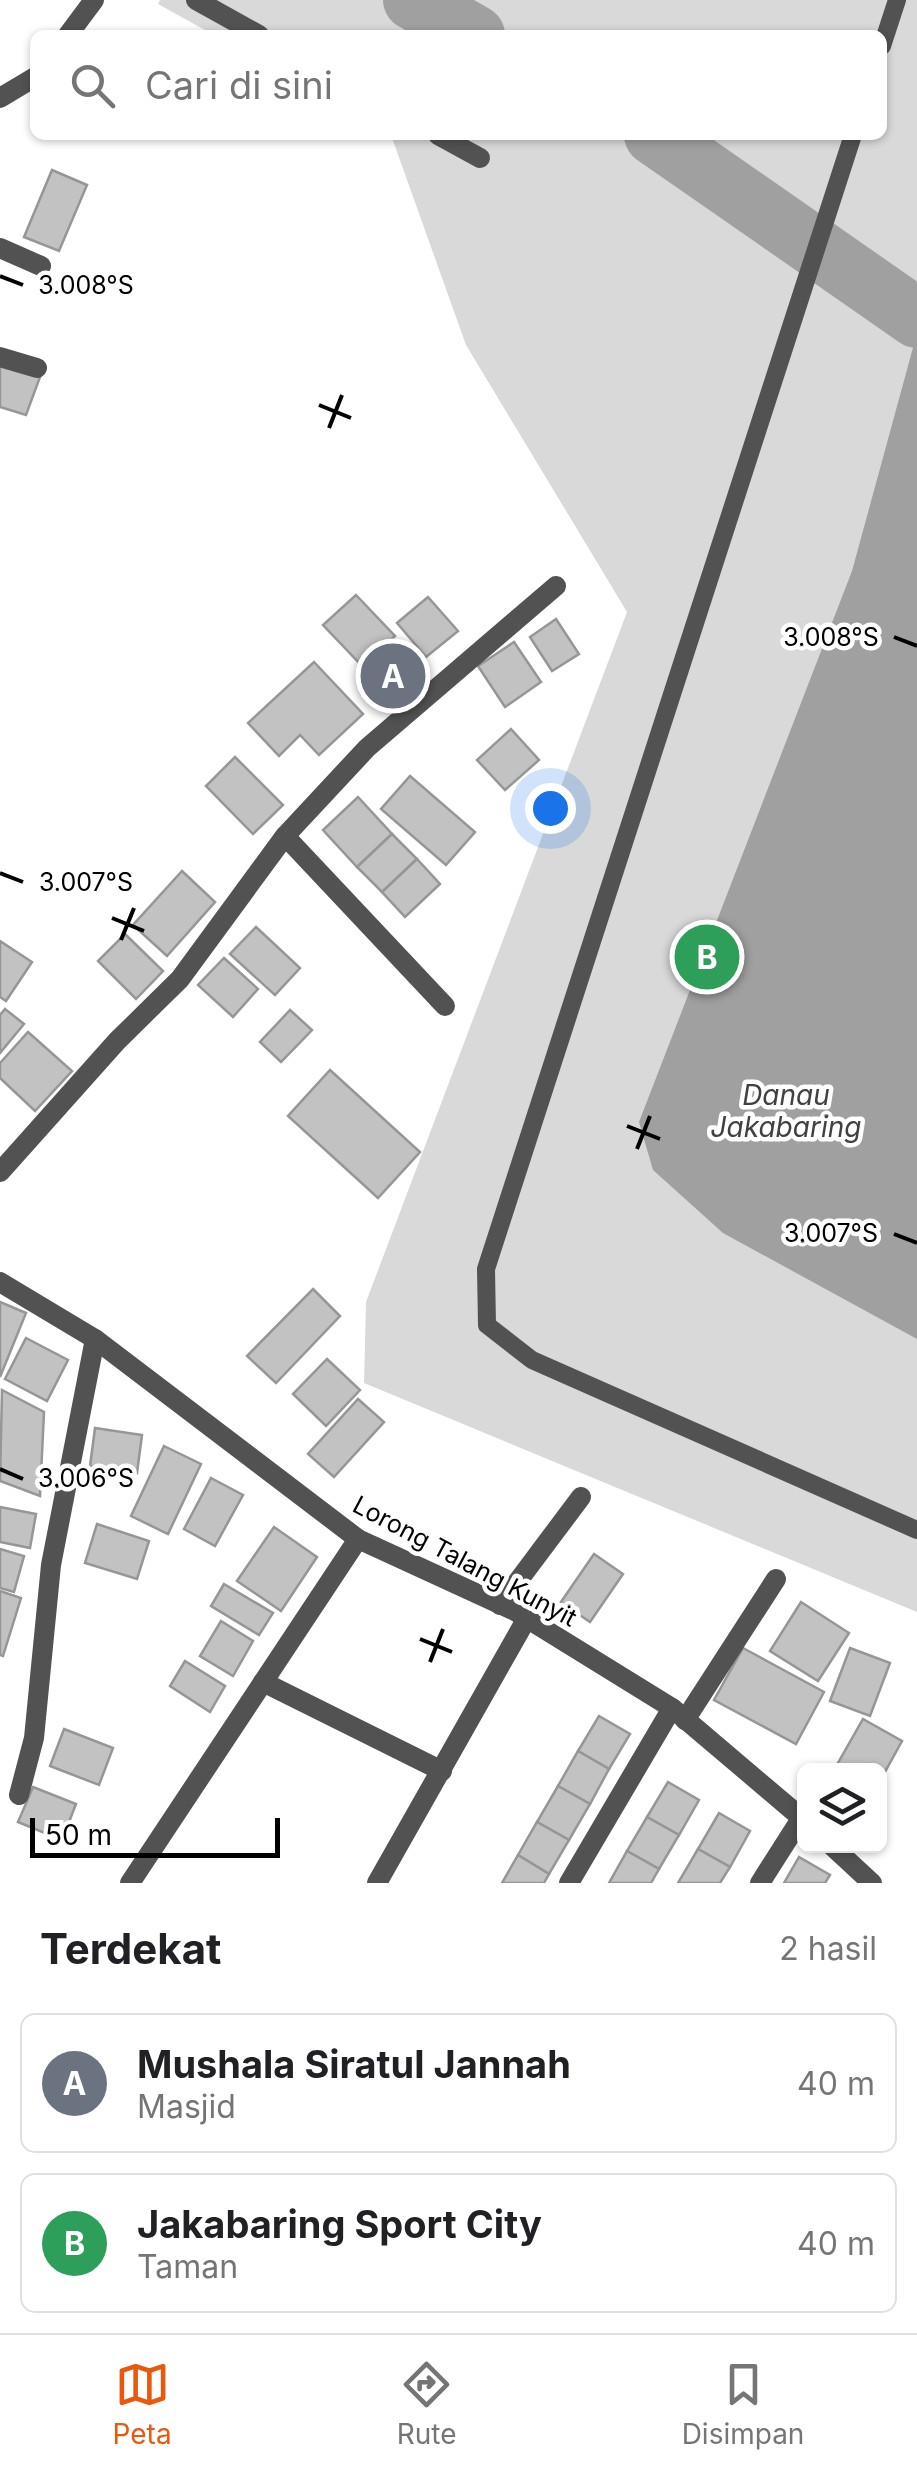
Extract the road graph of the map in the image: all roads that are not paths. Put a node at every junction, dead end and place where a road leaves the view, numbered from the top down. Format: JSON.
{"nodes":[{"id":1,"x":94,"y":0,"type":"edge"},
{"id":2,"x":196,"y":0,"type":"edge"},
{"id":3,"x":897,"y":0,"type":"edge"},
{"id":4,"x":72,"y":30,"type":"edge"},
{"id":5,"x":250,"y":30,"type":"edge"},
{"id":6,"x":887,"y":31,"type":"edge"},
{"id":7,"x":30,"y":80,"type":"edge"},
{"id":8,"x":0,"y":98,"type":"edge"},
{"id":9,"x":447,"y":140,"type":"edge"},
{"id":10,"x":851,"y":140,"type":"edge"},
{"id":11,"x":480,"y":158,"type":"dead end"},
{"id":12,"x":0,"y":248,"type":"edge"},
{"id":13,"x":42,"y":266,"type":"dead end"},
{"id":14,"x":0,"y":357,"type":"edge"},
{"id":15,"x":37,"y":368,"type":"dead end"},
{"id":16,"x":556,"y":586,"type":"dead end"},
{"id":17,"x":285,"y":836,"type":"junction"},
{"id":18,"x":445,"y":1006,"type":"dead end"},
{"id":19,"x":0,"y":1172,"type":"edge"},
{"id":20,"x":0,"y":1282,"type":"edge"},
{"id":21,"x":95,"y":1340,"type":"junction"},
{"id":22,"x":582,"y":1497,"type":"dead end"},
{"id":23,"x":917,"y":1530,"type":"edge"},
{"id":24,"x":358,"y":1539,"type":"junction"},
{"id":25,"x":776,"y":1579,"type":"dead end"},
{"id":26,"x":500,"y":1604,"type":"junction"},
{"id":27,"x":526,"y":1618,"type":"junction"},
{"id":28,"x":263,"y":1682,"type":"junction"},
{"id":29,"x":678,"y":1714,"type":"junction"},
{"id":30,"x":442,"y":1770,"type":"junction"},
{"id":31,"x":20,"y":1795,"type":"dead end"},
{"id":32,"x":797,"y":1813,"type":"edge"},
{"id":33,"x":797,"y":1827,"type":"edge"},
{"id":34,"x":840,"y":1853,"type":"edge"},
{"id":35,"x":870,"y":1881,"type":"edge"},
{"id":36,"x":130,"y":1883,"type":"edge"},
{"id":37,"x":376,"y":1883,"type":"edge"},
{"id":38,"x":569,"y":1883,"type":"edge"},
{"id":39,"x":760,"y":1883,"type":"edge"}],
"edges":[{"from":1,"to":4,"type":"street"},
{"from":2,"to":5,"type":"street"},
{"from":3,"to":6,"type":"lane"},
{"from":7,"to":8,"type":"street"},
{"from":9,"to":11,"type":"street"},
{"from":10,"to":23,"type":"lane"},
{"from":12,"to":13,"type":"street"},
{"from":14,"to":15,"type":"street"},
{"from":16,"to":17,"type":"street"},
{"from":17,"to":18,"type":"street"},
{"from":17,"to":19,"type":"street"},
{"from":20,"to":21,"type":"street","name":"Lorong Talang Kunyit"},
{"from":21,"to":24,"type":"street","name":"Lorong Talang Kunyit"},
{"from":21,"to":31,"type":"street"},
{"from":22,"to":26,"type":"street"},
{"from":24,"to":26,"type":"street","name":"Lorong Talang Kunyit"},
{"from":24,"to":28,"type":"street"},
{"from":25,"to":29,"type":"street"},
{"from":26,"to":27,"type":"street","name":"Lorong Talang Kunyit"},
{"from":27,"to":29,"type":"street","name":"Lorong Talang Kunyit"},
{"from":27,"to":30,"type":"street"},
{"from":28,"to":30,"type":"street"},
{"from":28,"to":36,"type":"street"},
{"from":29,"to":32,"type":"street","name":"Lorong Talang Kunyit"},
{"from":29,"to":38,"type":"street"},
{"from":30,"to":37,"type":"street"},
{"from":33,"to":39,"type":"street"},
{"from":34,"to":35,"type":"street"}]}
